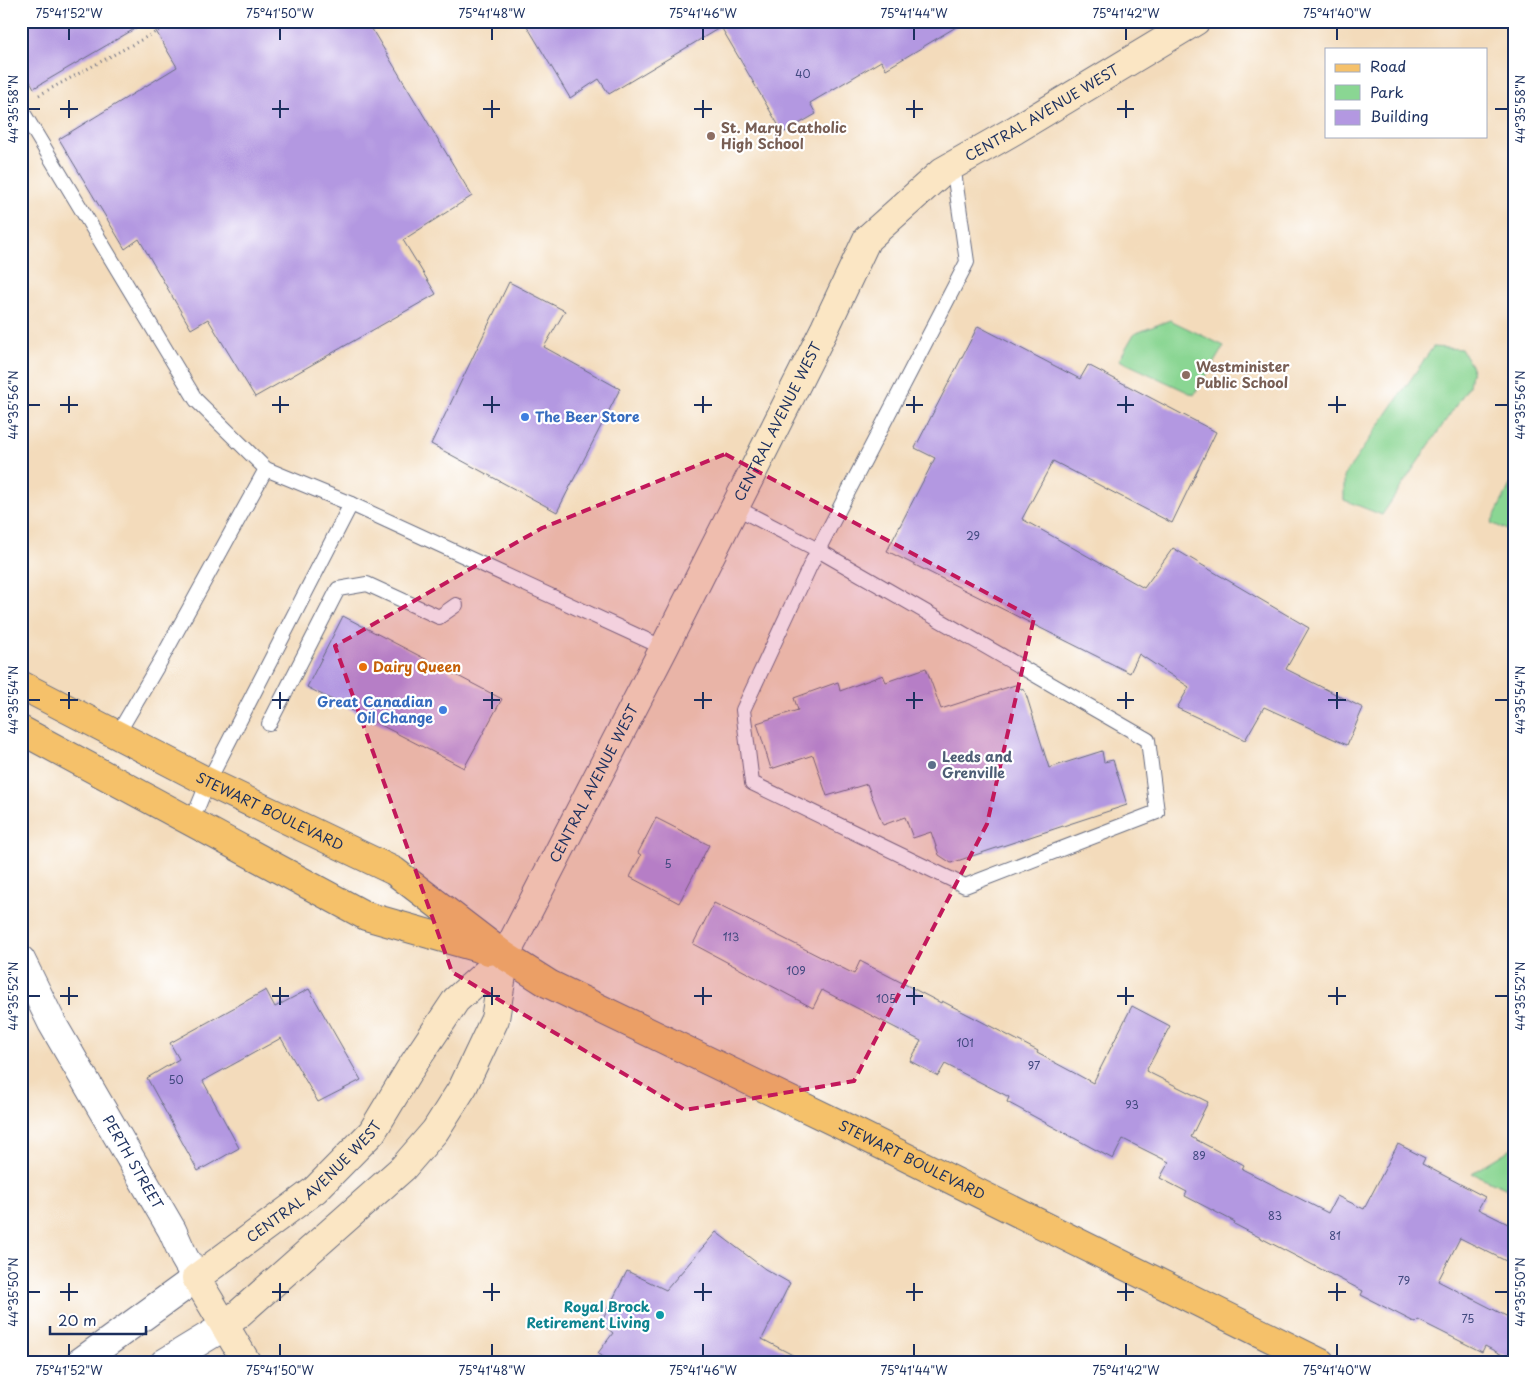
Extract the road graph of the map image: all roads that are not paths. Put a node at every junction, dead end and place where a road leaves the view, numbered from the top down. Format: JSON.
{"nodes":[{"id":1,"x":1196,"y":21,"type":"edge"},
{"id":2,"x":21,"y":109,"type":"edge"},
{"id":3,"x":953,"y":166,"type":"junction"},
{"id":4,"x":266,"y":469,"type":"junction"},
{"id":5,"x":351,"y":504,"type":"junction"},
{"id":6,"x":735,"y":507,"type":"junction"},
{"id":7,"x":818,"y":550,"type":"junction"},
{"id":8,"x":456,"y":605,"type":"dead end"},
{"id":9,"x":664,"y":648,"type":"junction"},
{"id":10,"x":21,"y":686,"type":"edge"},
{"id":11,"x":269,"y":724,"type":"dead end"},
{"id":12,"x":21,"y":730,"type":"edge"},
{"id":13,"x":117,"y":735,"type":"junction"},
{"id":14,"x":208,"y":782,"type":"junction"},
{"id":15,"x":192,"y":821,"type":"junction"},
{"id":16,"x":505,"y":956,"type":"junction"},
{"id":17,"x":21,"y":960,"type":"edge"},
{"id":18,"x":196,"y":1278,"type":"junction"},
{"id":19,"x":225,"y":1326,"type":"junction"},
{"id":20,"x":1315,"y":1362,"type":"edge"},
{"id":21,"x":79,"y":1363,"type":"edge"},
{"id":22,"x":164,"y":1363,"type":"edge"},
{"id":23,"x":247,"y":1363,"type":"edge"}],
"edges":[{"from":1,"to":3,"type":"street","name":"CENTRAL AVENUE WEST"},
{"from":2,"to":4,"type":"lane"},
{"from":3,"to":6,"type":"street","name":"CENTRAL AVENUE WEST"},
{"from":3,"to":7,"type":"lane"},
{"from":4,"to":5,"type":"lane"},
{"from":4,"to":13,"type":"lane"},
{"from":5,"to":9,"type":"lane"},
{"from":5,"to":14,"type":"lane"},
{"from":6,"to":7,"type":"lane"},
{"from":6,"to":9,"type":"street","name":"CENTRAL AVENUE WEST"},
{"from":7,"to":7,"type":"lane"},
{"from":8,"to":11,"type":"lane"},
{"from":9,"to":16,"type":"street","name":"CENTRAL AVENUE WEST"},
{"from":10,"to":13,"type":"main road","name":"STEWART BOULEVARD"},
{"from":12,"to":15,"type":"main road","name":"STEWART BOULEVARD"},
{"from":13,"to":14,"type":"main road","name":"STEWART BOULEVARD"},
{"from":14,"to":15,"type":"lane"},
{"from":14,"to":16,"type":"main road","name":"STEWART BOULEVARD"},
{"from":15,"to":16,"type":"main road","name":"STEWART BOULEVARD"},
{"from":16,"to":18,"type":"street","name":"CENTRAL AVENUE WEST"},
{"from":16,"to":19,"type":"street","name":"CENTRAL AVENUE WEST"},
{"from":16,"to":20,"type":"main road","name":"STEWART BOULEVARD"},
{"from":17,"to":18,"type":"street","name":"PERTH STREET"},
{"from":18,"to":19,"type":"street","name":"PERTH STREET"},
{"from":18,"to":21,"type":"street","name":"CENTRAL AVENUE WEST"},
{"from":19,"to":22,"type":"street","name":"CENTRAL AVENUE WEST"},
{"from":19,"to":23,"type":"street","name":"PERTH STREET"}]}
